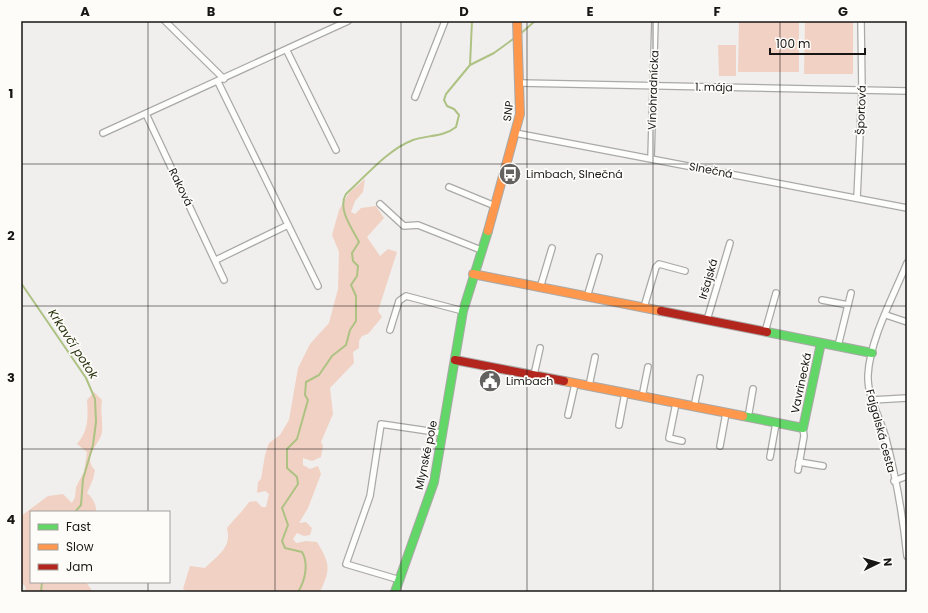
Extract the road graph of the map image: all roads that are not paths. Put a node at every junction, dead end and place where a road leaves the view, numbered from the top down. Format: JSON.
{"nodes":[{"id":1,"x":165,"y":21,"type":"edge"},
{"id":2,"x":348,"y":21,"type":"edge"},
{"id":3,"x":445,"y":21,"type":"edge"},
{"id":4,"x":517,"y":21,"type":"edge"},
{"id":5,"x":655,"y":21,"type":"edge"},
{"id":6,"x":861,"y":21,"type":"edge"},
{"id":7,"x":287,"y":50,"type":"junction"},
{"id":8,"x":221,"y":80,"type":"junction"},
{"id":9,"x":520,"y":83,"type":"junction"},
{"id":10,"x":654,"y":86,"type":"junction"},
{"id":11,"x":862,"y":90,"type":"junction"},
{"id":12,"x":907,"y":91,"type":"edge"},
{"id":13,"x":415,"y":97,"type":"dead end"},
{"id":14,"x":146,"y":114,"type":"junction"},
{"id":15,"x":103,"y":133,"type":"dead end"},
{"id":16,"x":516,"y":133,"type":"junction"},
{"id":17,"x":336,"y":150,"type":"dead end"},
{"id":18,"x":651,"y":158,"type":"junction"},
{"id":19,"x":449,"y":186,"type":"dead end"},
{"id":20,"x":858,"y":198,"type":"junction"},
{"id":21,"x":380,"y":204,"type":"dead end"},
{"id":22,"x":496,"y":204,"type":"junction"},
{"id":23,"x":907,"y":208,"type":"edge"},
{"id":24,"x":288,"y":225,"type":"junction"},
{"id":25,"x":730,"y":243,"type":"dead end"},
{"id":26,"x":552,"y":248,"type":"dead end"},
{"id":27,"x":481,"y":250,"type":"junction"},
{"id":28,"x":599,"y":257,"type":"dead end"},
{"id":29,"x":216,"y":260,"type":"junction"},
{"id":30,"x":907,"y":263,"type":"edge"},
{"id":31,"x":685,"y":271,"type":"dead end"},
{"id":32,"x":473,"y":274,"type":"junction"},
{"id":33,"x":224,"y":280,"type":"dead end"},
{"id":34,"x":318,"y":286,"type":"dead end"},
{"id":35,"x":540,"y":288,"type":"junction"},
{"id":36,"x":776,"y":293,"type":"dead end"},
{"id":37,"x":851,"y":293,"type":"dead end"},
{"id":38,"x":587,"y":297,"type":"junction"},
{"id":39,"x":822,"y":300,"type":"dead end"},
{"id":40,"x":848,"y":305,"type":"junction"},
{"id":41,"x":644,"y":307,"type":"junction"},
{"id":42,"x":463,"y":311,"type":"junction"},
{"id":43,"x":886,"y":315,"type":"junction"},
{"id":44,"x":707,"y":320,"type":"junction"},
{"id":45,"x":907,"y":322,"type":"edge"},
{"id":46,"x":390,"y":330,"type":"dead end"},
{"id":47,"x":765,"y":332,"type":"junction"},
{"id":48,"x":821,"y":343,"type":"junction"},
{"id":49,"x":838,"y":346,"type":"junction"},
{"id":50,"x":540,"y":348,"type":"dead end"},
{"id":51,"x":872,"y":353,"type":"junction"},
{"id":52,"x":595,"y":357,"type":"dead end"},
{"id":53,"x":455,"y":360,"type":"junction"},
{"id":54,"x":648,"y":367,"type":"dead end"},
{"id":55,"x":534,"y":376,"type":"junction"},
{"id":56,"x":700,"y":378,"type":"dead end"},
{"id":57,"x":575,"y":384,"type":"junction"},
{"id":58,"x":589,"y":386,"type":"junction"},
{"id":59,"x":753,"y":389,"type":"dead end"},
{"id":60,"x":625,"y":393,"type":"junction"},
{"id":61,"x":642,"y":397,"type":"junction"},
{"id":62,"x":907,"y":398,"type":"edge"},
{"id":63,"x":872,"y":400,"type":"junction"},
{"id":64,"x":676,"y":403,"type":"junction"},
{"id":65,"x":694,"y":407,"type":"junction"},
{"id":66,"x":726,"y":413,"type":"junction"},
{"id":67,"x":568,"y":415,"type":"dead end"},
{"id":68,"x":748,"y":418,"type":"junction"},
{"id":69,"x":776,"y":423,"type":"junction"},
{"id":70,"x":619,"y":425,"type":"dead end"},
{"id":71,"x":803,"y":428,"type":"junction"},
{"id":72,"x":442,"y":432,"type":"junction"},
{"id":73,"x":682,"y":441,"type":"dead end"},
{"id":74,"x":720,"y":446,"type":"dead end"},
{"id":75,"x":770,"y":457,"type":"dead end"},
{"id":76,"x":799,"y":462,"type":"junction"},
{"id":77,"x":823,"y":466,"type":"dead end"},
{"id":78,"x":798,"y":470,"type":"dead end"},
{"id":79,"x":907,"y":476,"type":"edge"},
{"id":80,"x":894,"y":481,"type":"junction"},
{"id":81,"x":907,"y":556,"type":"edge"},
{"id":82,"x":400,"y":580,"type":"junction"},
{"id":83,"x":395,"y":592,"type":"edge"}],
"edges":[{"from":1,"to":8,"type":"street"},
{"from":2,"to":7,"type":"street"},
{"from":3,"to":13,"type":"street"},
{"from":4,"to":9,"type":"street","name":"SNP"},
{"from":5,"to":10,"type":"street","name":"Vinohradnícka"},
{"from":6,"to":11,"type":"street","name":"Športová"},
{"from":7,"to":8,"type":"street"},
{"from":7,"to":17,"type":"street"},
{"from":8,"to":14,"type":"street"},
{"from":8,"to":24,"type":"street"},
{"from":9,"to":10,"type":"street","name":"1. mája"},
{"from":9,"to":16,"type":"street","name":"SNP"},
{"from":10,"to":11,"type":"street","name":"1. mája"},
{"from":10,"to":18,"type":"street","name":"Vinohradnícka"},
{"from":11,"to":12,"type":"street","name":"1. mája"},
{"from":11,"to":20,"type":"street","name":"Športová"},
{"from":14,"to":15,"type":"street"},
{"from":14,"to":29,"type":"street","name":"Raková"},
{"from":16,"to":18,"type":"street","name":"Slnečná"},
{"from":16,"to":22,"type":"street","name":"SNP"},
{"from":18,"to":20,"type":"street","name":"Slnečná"},
{"from":19,"to":22,"type":"street"},
{"from":20,"to":23,"type":"street","name":"Slnečná"},
{"from":21,"to":27,"type":"street"},
{"from":22,"to":27,"type":"street","name":"SNP"},
{"from":24,"to":29,"type":"street"},
{"from":24,"to":34,"type":"street"},
{"from":25,"to":44,"type":"street","name":"Iršajská"},
{"from":26,"to":35,"type":"street"},
{"from":27,"to":32,"type":"street","name":"SNP"},
{"from":28,"to":38,"type":"street"},
{"from":29,"to":33,"type":"street","name":"Raková"},
{"from":30,"to":43,"type":"street","name":"Fajgalská cesta"},
{"from":31,"to":41,"type":"street"},
{"from":32,"to":35,"type":"street"},
{"from":32,"to":42,"type":"street","name":"Mlynské pole"},
{"from":35,"to":38,"type":"street"},
{"from":36,"to":47,"type":"street"},
{"from":37,"to":40,"type":"street"},
{"from":38,"to":41,"type":"street"},
{"from":39,"to":40,"type":"street"},
{"from":40,"to":49,"type":"street"},
{"from":41,"to":44,"type":"street"},
{"from":42,"to":46,"type":"street"},
{"from":42,"to":53,"type":"street","name":"Mlynské pole"},
{"from":43,"to":45,"type":"street"},
{"from":43,"to":51,"type":"street","name":"Fajgalská cesta"},
{"from":44,"to":47,"type":"street"},
{"from":47,"to":48,"type":"street"},
{"from":48,"to":49,"type":"street"},
{"from":48,"to":71,"type":"street","name":"Vavrinecká"},
{"from":49,"to":51,"type":"street"},
{"from":50,"to":55,"type":"street"},
{"from":51,"to":63,"type":"street","name":"Fajgalská cesta"},
{"from":52,"to":58,"type":"street"},
{"from":53,"to":55,"type":"street","name":"Vavrinecká"},
{"from":53,"to":72,"type":"street","name":"Mlynské pole"},
{"from":54,"to":61,"type":"street"},
{"from":55,"to":57,"type":"street","name":"Vavrinecká"},
{"from":56,"to":65,"type":"street"},
{"from":57,"to":58,"type":"street","name":"Vavrinecká"},
{"from":57,"to":67,"type":"street"},
{"from":58,"to":60,"type":"street","name":"Vavrinecká"},
{"from":59,"to":68,"type":"street"},
{"from":60,"to":61,"type":"street","name":"Vavrinecká"},
{"from":60,"to":70,"type":"street"},
{"from":61,"to":64,"type":"street","name":"Vavrinecká"},
{"from":62,"to":63,"type":"street"},
{"from":63,"to":80,"type":"street","name":"Fajgalská cesta"},
{"from":64,"to":65,"type":"street","name":"Vavrinecká"},
{"from":64,"to":73,"type":"street"},
{"from":65,"to":66,"type":"street","name":"Vavrinecká"},
{"from":66,"to":68,"type":"street","name":"Vavrinecká"},
{"from":66,"to":74,"type":"street"},
{"from":68,"to":69,"type":"street","name":"Vavrinecká"},
{"from":69,"to":71,"type":"street","name":"Vavrinecká"},
{"from":69,"to":75,"type":"street"},
{"from":71,"to":76,"type":"street","name":"Vavrinecká"},
{"from":72,"to":82,"type":"street","name":"Mlynské pole"},
{"from":72,"to":82,"type":"street"},
{"from":76,"to":77,"type":"street"},
{"from":76,"to":78,"type":"street","name":"Vavrinecká"},
{"from":79,"to":80,"type":"street"},
{"from":80,"to":81,"type":"street","name":"Fajgalská cesta"},
{"from":82,"to":83,"type":"street","name":"Mlynské pole"}]}
